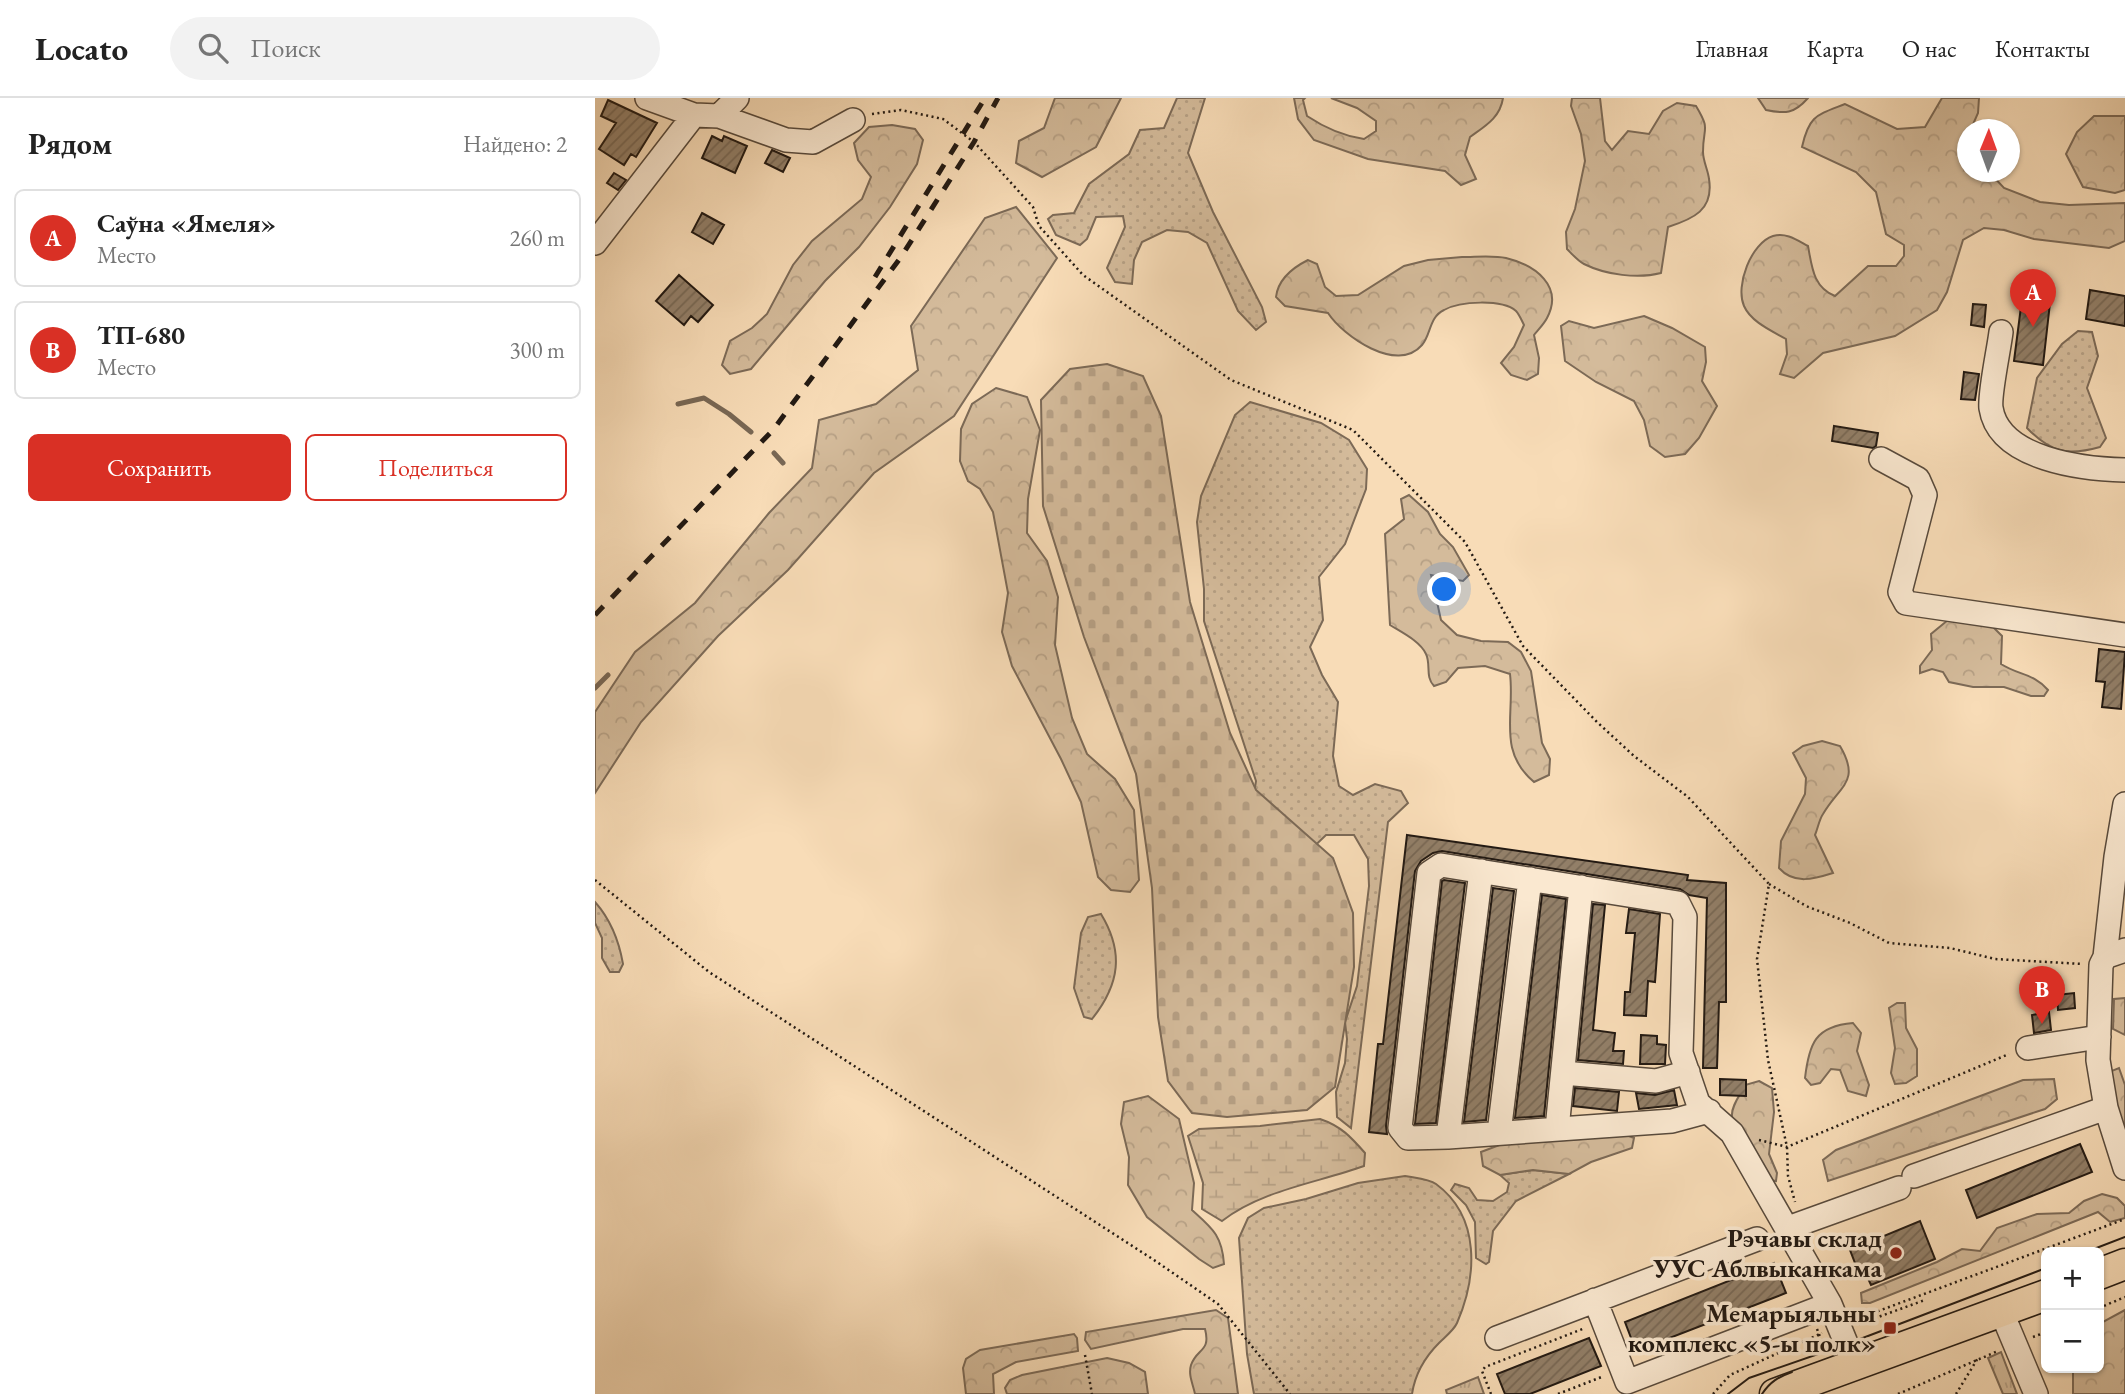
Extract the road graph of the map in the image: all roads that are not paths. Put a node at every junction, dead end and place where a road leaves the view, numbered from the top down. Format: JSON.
{"nodes":[{"id":1,"x":647,"y":98,"type":"edge"},
{"id":2,"x":737,"y":98,"type":"edge"},
{"id":3,"x":694,"y":115,"type":"junction"},
{"id":4,"x":719,"y":116,"type":"junction"},
{"id":5,"x":853,"y":120,"type":"road end"},
{"id":6,"x":595,"y":243,"type":"edge"},
{"id":7,"x":2001,"y":332,"type":"dead end"},
{"id":8,"x":1881,"y":459,"type":"dead end"},
{"id":9,"x":2125,"y":470,"type":"edge"},
{"id":10,"x":2125,"y":635,"type":"edge"},
{"id":11,"x":2125,"y":804,"type":"edge"},
{"id":12,"x":1481,"y":871,"type":"junction"},
{"id":13,"x":1530,"y":879,"type":"junction"},
{"id":14,"x":1581,"y":887,"type":"junction"},
{"id":15,"x":2110,"y":957,"type":"edge"},
{"id":16,"x":2099,"y":1037,"type":"junction"},
{"id":17,"x":2028,"y":1048,"type":"road end"},
{"id":18,"x":1688,"y":1072,"type":"junction"},
{"id":19,"x":1563,"y":1073,"type":"junction"},
{"id":20,"x":2106,"y":1108,"type":"junction"},
{"id":21,"x":1709,"y":1111,"type":"junction"},
{"id":22,"x":1557,"y":1129,"type":"junction"},
{"id":23,"x":1499,"y":1133,"type":"junction"},
{"id":24,"x":1448,"y":1137,"type":"junction"},
{"id":25,"x":2125,"y":1168,"type":"edge"},
{"id":26,"x":1788,"y":1228,"type":"junction"},
{"id":27,"x":1756,"y":1239,"type":"dead end"},
{"id":28,"x":2125,"y":1264,"type":"edge"},
{"id":29,"x":2104,"y":1272,"type":"edge"},
{"id":30,"x":2041,"y":1297,"type":"edge"},
{"id":31,"x":1595,"y":1300,"type":"junction"},
{"id":32,"x":1830,"y":1304,"type":"junction"},
{"id":33,"x":2002,"y":1313,"type":"junction"},
{"id":34,"x":1497,"y":1338,"type":"dead end"},
{"id":35,"x":1856,"y":1365,"type":"junction"},
{"id":36,"x":1818,"y":1387,"type":"edge"},
{"id":37,"x":1775,"y":1394,"type":"edge"},
{"id":38,"x":2036,"y":1394,"type":"edge"}],
"edges":[{"from":1,"to":3,"type":"street"},
{"from":2,"to":4,"type":"street"},
{"from":3,"to":4,"type":"street"},
{"from":3,"to":6,"type":"street"},
{"from":4,"to":5,"type":"street"},
{"from":7,"to":9,"type":"street"},
{"from":8,"to":10,"type":"street"},
{"from":11,"to":15,"type":"street"},
{"from":12,"to":13,"type":"street"},
{"from":12,"to":24,"type":"street"},
{"from":12,"to":24,"type":"street"},
{"from":13,"to":14,"type":"street"},
{"from":13,"to":23,"type":"street"},
{"from":14,"to":18,"type":"street"},
{"from":14,"to":19,"type":"street"},
{"from":15,"to":16,"type":"street"},
{"from":16,"to":17,"type":"street"},
{"from":16,"to":20,"type":"street"},
{"from":18,"to":19,"type":"street"},
{"from":18,"to":21,"type":"street"},
{"from":19,"to":22,"type":"street"},
{"from":20,"to":25,"type":"street"},
{"from":20,"to":26,"type":"street"},
{"from":21,"to":22,"type":"street"},
{"from":21,"to":26,"type":"street"},
{"from":22,"to":23,"type":"street"},
{"from":23,"to":24,"type":"street"},
{"from":26,"to":32,"type":"street"},
{"from":27,"to":31,"type":"street"},
{"from":28,"to":29,"type":"main road"},
{"from":30,"to":33,"type":"main road"},
{"from":31,"to":32,"type":"street"},
{"from":31,"to":34,"type":"street"},
{"from":32,"to":35,"type":"street"},
{"from":33,"to":35,"type":"main road"},
{"from":33,"to":38,"type":"street"},
{"from":35,"to":36,"type":"main road"},
{"from":36,"to":37,"type":"main road"}]}
